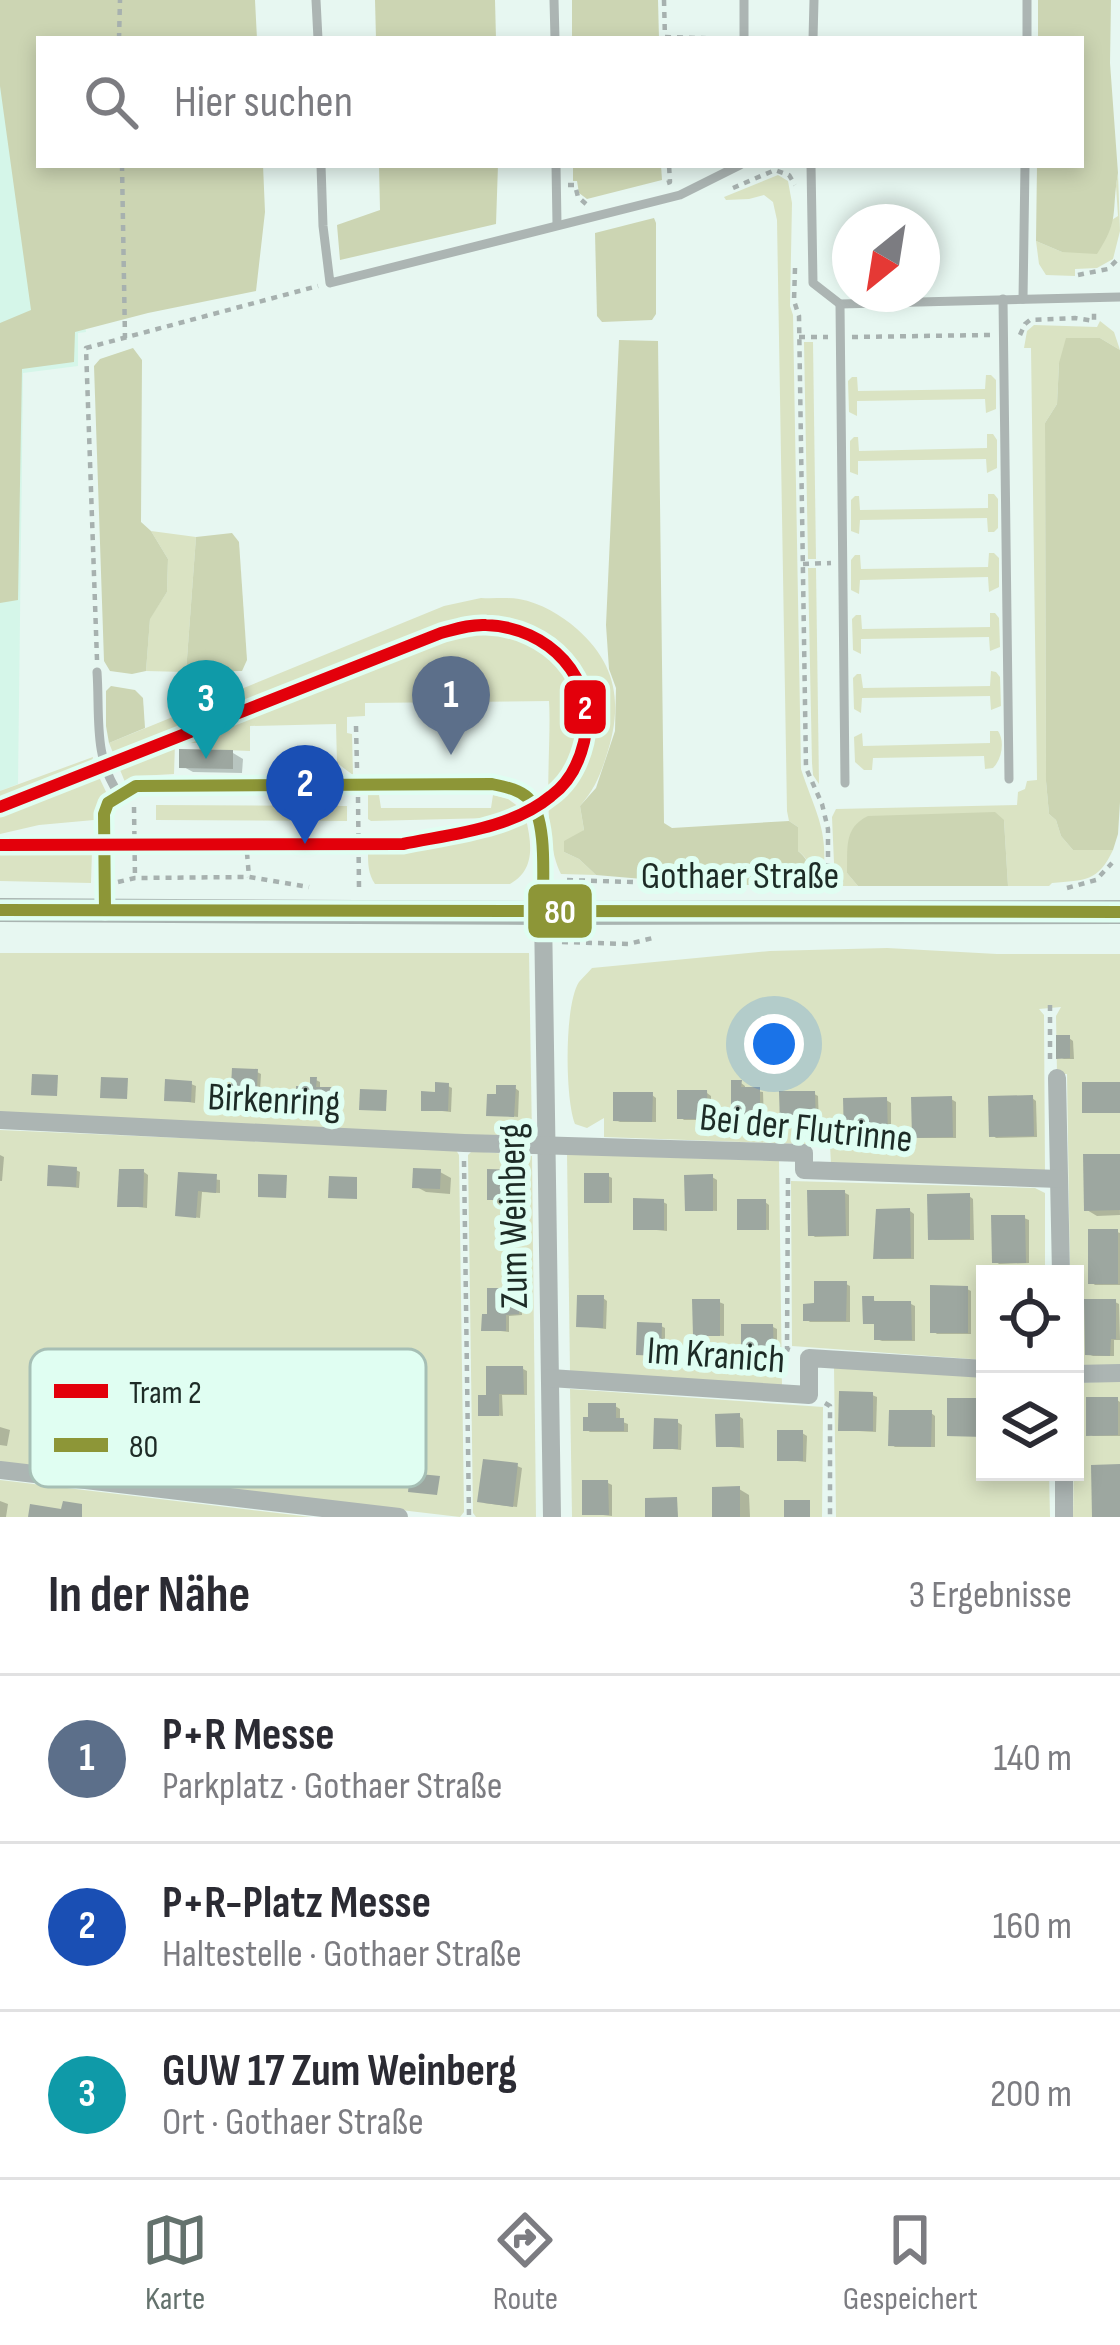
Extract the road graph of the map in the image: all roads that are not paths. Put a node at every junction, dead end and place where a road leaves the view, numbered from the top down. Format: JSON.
{"nodes":[{"id":1,"x":316,"y":0,"type":"edge"},
{"id":2,"x":554,"y":0,"type":"edge"},
{"id":3,"x":743,"y":0,"type":"edge"},
{"id":4,"x":814,"y":0,"type":"edge"},
{"id":5,"x":1028,"y":0,"type":"edge"},
{"id":6,"x":318,"y":36,"type":"edge"},
{"id":7,"x":555,"y":36,"type":"edge"},
{"id":8,"x":741,"y":36,"type":"edge"},
{"id":9,"x":813,"y":36,"type":"edge"},
{"id":10,"x":1027,"y":36,"type":"edge"},
{"id":11,"x":322,"y":168,"type":"edge"},
{"id":12,"x":556,"y":168,"type":"edge"},
{"id":13,"x":734,"y":168,"type":"edge"},
{"id":14,"x":811,"y":168,"type":"edge"},
{"id":15,"x":1025,"y":168,"type":"edge"},
{"id":16,"x":557,"y":224,"type":"junction"},
{"id":17,"x":1120,"y":297,"type":"edge"},
{"id":18,"x":832,"y":298,"type":"edge"},
{"id":19,"x":1003,"y":299,"type":"junction"},
{"id":20,"x":1023,"y":299,"type":"junction"},
{"id":21,"x":940,"y":301,"type":"edge"},
{"id":22,"x":840,"y":312,"type":"edge"},
{"id":23,"x":98,"y":672,"type":"road end"},
{"id":24,"x":1010,"y":778,"type":"dead end"},
{"id":25,"x":845,"y":783,"type":"dead end"},
{"id":26,"x":119,"y":794,"type":"junction"},
{"id":27,"x":104,"y":897,"type":"junction"},
{"id":28,"x":0,"y":910,"type":"edge"},
{"id":29,"x":1120,"y":912,"type":"edge"},
{"id":30,"x":543,"y":913,"type":"junction"},
{"id":31,"x":1057,"y":1078,"type":"road end"},
{"id":32,"x":0,"y":1120,"type":"edge"},
{"id":33,"x":546,"y":1145,"type":"junction"},
{"id":34,"x":1059,"y":1179,"type":"junction"},
{"id":35,"x":1061,"y":1265,"type":"edge"},
{"id":36,"x":976,"y":1368,"type":"edge"},
{"id":37,"x":1120,"y":1373,"type":"edge"},
{"id":38,"x":1084,"y":1374,"type":"edge"},
{"id":39,"x":550,"y":1378,"type":"junction"},
{"id":40,"x":0,"y":1470,"type":"edge"},
{"id":41,"x":30,"y":1474,"type":"edge"},
{"id":42,"x":1064,"y":1481,"type":"edge"},
{"id":43,"x":144,"y":1487,"type":"edge"},
{"id":44,"x":399,"y":1517,"type":"edge"},
{"id":45,"x":552,"y":1517,"type":"edge"},
{"id":46,"x":1064,"y":1517,"type":"edge"}],
"edges":[{"from":1,"to":6,"type":"lane"},
{"from":2,"to":7,"type":"lane"},
{"from":3,"to":8,"type":"lane"},
{"from":4,"to":9,"type":"lane"},
{"from":5,"to":10,"type":"lane"},
{"from":11,"to":16,"type":"lane"},
{"from":12,"to":16,"type":"lane"},
{"from":13,"to":16,"type":"lane"},
{"from":14,"to":18,"type":"lane"},
{"from":15,"to":20,"type":"lane"},
{"from":17,"to":20,"type":"lane"},
{"from":19,"to":20,"type":"lane"},
{"from":19,"to":21,"type":"lane"},
{"from":19,"to":24,"type":"lane"},
{"from":22,"to":25,"type":"lane"},
{"from":23,"to":26,"type":"lane"},
{"from":26,"to":27,"type":"lane"},
{"from":26,"to":30,"type":"lane"},
{"from":27,"to":28,"type":"main road","name":"Gothaer Straße"},
{"from":27,"to":30,"type":"main road","name":"Gothaer Straße"},
{"from":29,"to":30,"type":"main road","name":"Gothaer Straße"},
{"from":30,"to":33,"type":"street","name":"Zum Weinberg"},
{"from":31,"to":34,"type":"street"},
{"from":32,"to":33,"type":"street","name":"Birkenring"},
{"from":33,"to":34,"type":"street","name":"Bei der Flutrinne"},
{"from":33,"to":39,"type":"street","name":"Zum Weinberg"},
{"from":34,"to":35,"type":"street"},
{"from":36,"to":39,"type":"street","name":"Im Kranich"},
{"from":37,"to":38,"type":"street"},
{"from":39,"to":45,"type":"street","name":"Zum Weinberg"},
{"from":40,"to":41,"type":"street"},
{"from":42,"to":46,"type":"street"},
{"from":43,"to":44,"type":"street"}]}
